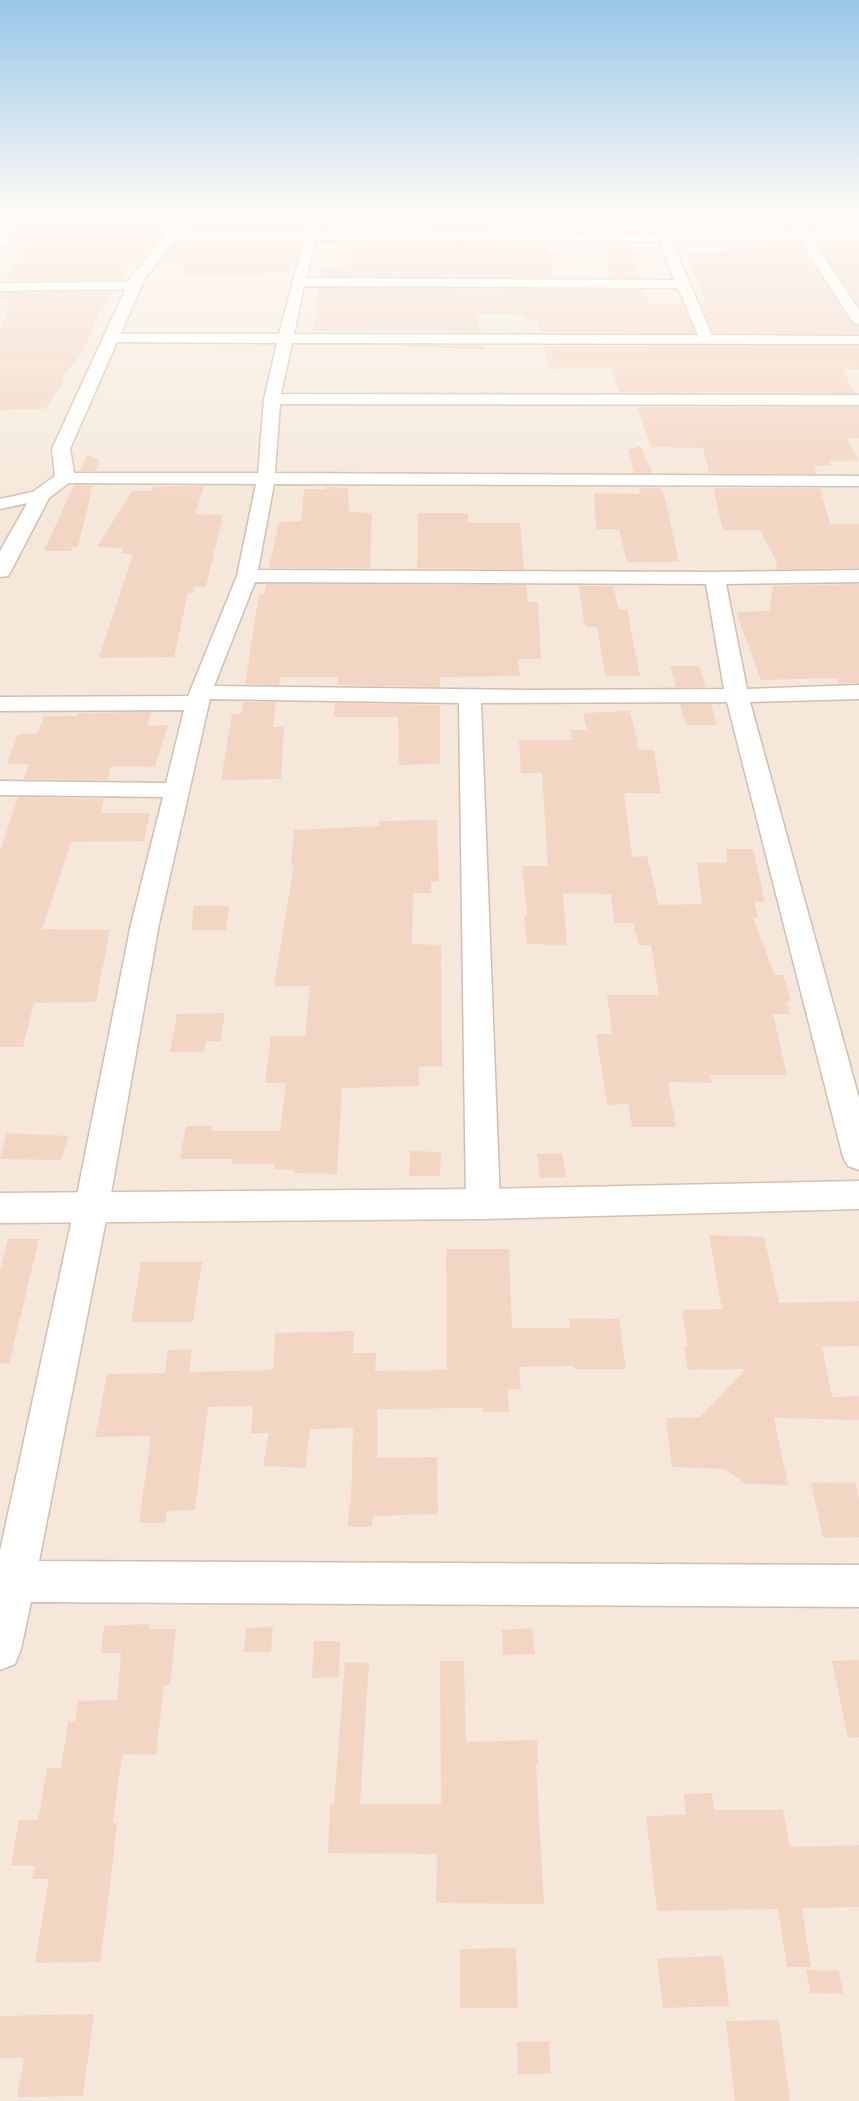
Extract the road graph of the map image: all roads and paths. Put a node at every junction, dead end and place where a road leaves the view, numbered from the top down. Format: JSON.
{"nodes":[{"id":1,"x":123,"y":310,"type":"edge"},
{"id":2,"x":292,"y":310,"type":"edge"},
{"id":3,"x":694,"y":310,"type":"edge"},
{"id":4,"x":111,"y":338,"type":"junction"},
{"id":5,"x":285,"y":339,"type":"junction"},
{"id":6,"x":707,"y":339,"type":"junction"},
{"id":7,"x":859,"y":340,"type":"edge"},
{"id":8,"x":272,"y":399,"type":"junction"},
{"id":9,"x":859,"y":400,"type":"edge"},
{"id":10,"x":64,"y":478,"type":"junction"},
{"id":11,"x":266,"y":478,"type":"junction"},
{"id":12,"x":859,"y":481,"type":"edge"},
{"id":13,"x":41,"y":495,"type":"junction"},
{"id":14,"x":0,"y":504,"type":"edge"},
{"id":15,"x":0,"y":571,"type":"edge"},
{"id":16,"x":247,"y":576,"type":"junction"},
{"id":17,"x":859,"y":576,"type":"edge"},
{"id":18,"x":714,"y":578,"type":"junction"},
{"id":19,"x":859,"y":692,"type":"edge"},
{"id":20,"x":198,"y":697,"type":"junction"},
{"id":21,"x":470,"y":697,"type":"junction"},
{"id":22,"x":737,"y":697,"type":"junction"},
{"id":23,"x":0,"y":704,"type":"edge"},
{"id":24,"x":0,"y":788,"type":"edge"},
{"id":25,"x":178,"y":790,"type":"junction"},
{"id":26,"x":859,"y":1157,"type":"edge"},
{"id":27,"x":859,"y":1195,"type":"edge"},
{"id":28,"x":483,"y":1204,"type":"junction"},
{"id":29,"x":92,"y":1206,"type":"junction"},
{"id":30,"x":0,"y":1208,"type":"edge"},
{"id":31,"x":15,"y":1581,"type":"junction"},
{"id":32,"x":859,"y":1586,"type":"edge"},
{"id":33,"x":0,"y":1649,"type":"edge"}],
"edges":[{"from":1,"to":4,"type":"street"},
{"from":2,"to":5,"type":"street"},
{"from":3,"to":6,"type":"street"},
{"from":4,"to":5,"type":"street"},
{"from":4,"to":10,"type":"street"},
{"from":5,"to":6,"type":"street"},
{"from":5,"to":8,"type":"street"},
{"from":6,"to":7,"type":"street"},
{"from":8,"to":9,"type":"street"},
{"from":8,"to":11,"type":"street"},
{"from":10,"to":11,"type":"street"},
{"from":10,"to":13,"type":"street"},
{"from":11,"to":12,"type":"street"},
{"from":11,"to":16,"type":"street"},
{"from":13,"to":14,"type":"street"},
{"from":13,"to":15,"type":"street"},
{"from":16,"to":18,"type":"street"},
{"from":16,"to":20,"type":"street"},
{"from":17,"to":18,"type":"street"},
{"from":18,"to":22,"type":"street"},
{"from":19,"to":22,"type":"street"},
{"from":20,"to":21,"type":"street"},
{"from":20,"to":23,"type":"street"},
{"from":20,"to":25,"type":"street"},
{"from":21,"to":22,"type":"street"},
{"from":21,"to":28,"type":"street"},
{"from":22,"to":26,"type":"street"},
{"from":24,"to":25,"type":"street"},
{"from":25,"to":29,"type":"street"},
{"from":27,"to":28,"type":"street"},
{"from":28,"to":29,"type":"street"},
{"from":29,"to":30,"type":"street"},
{"from":29,"to":31,"type":"street"},
{"from":31,"to":32,"type":"street"},
{"from":31,"to":33,"type":"street"}]}
